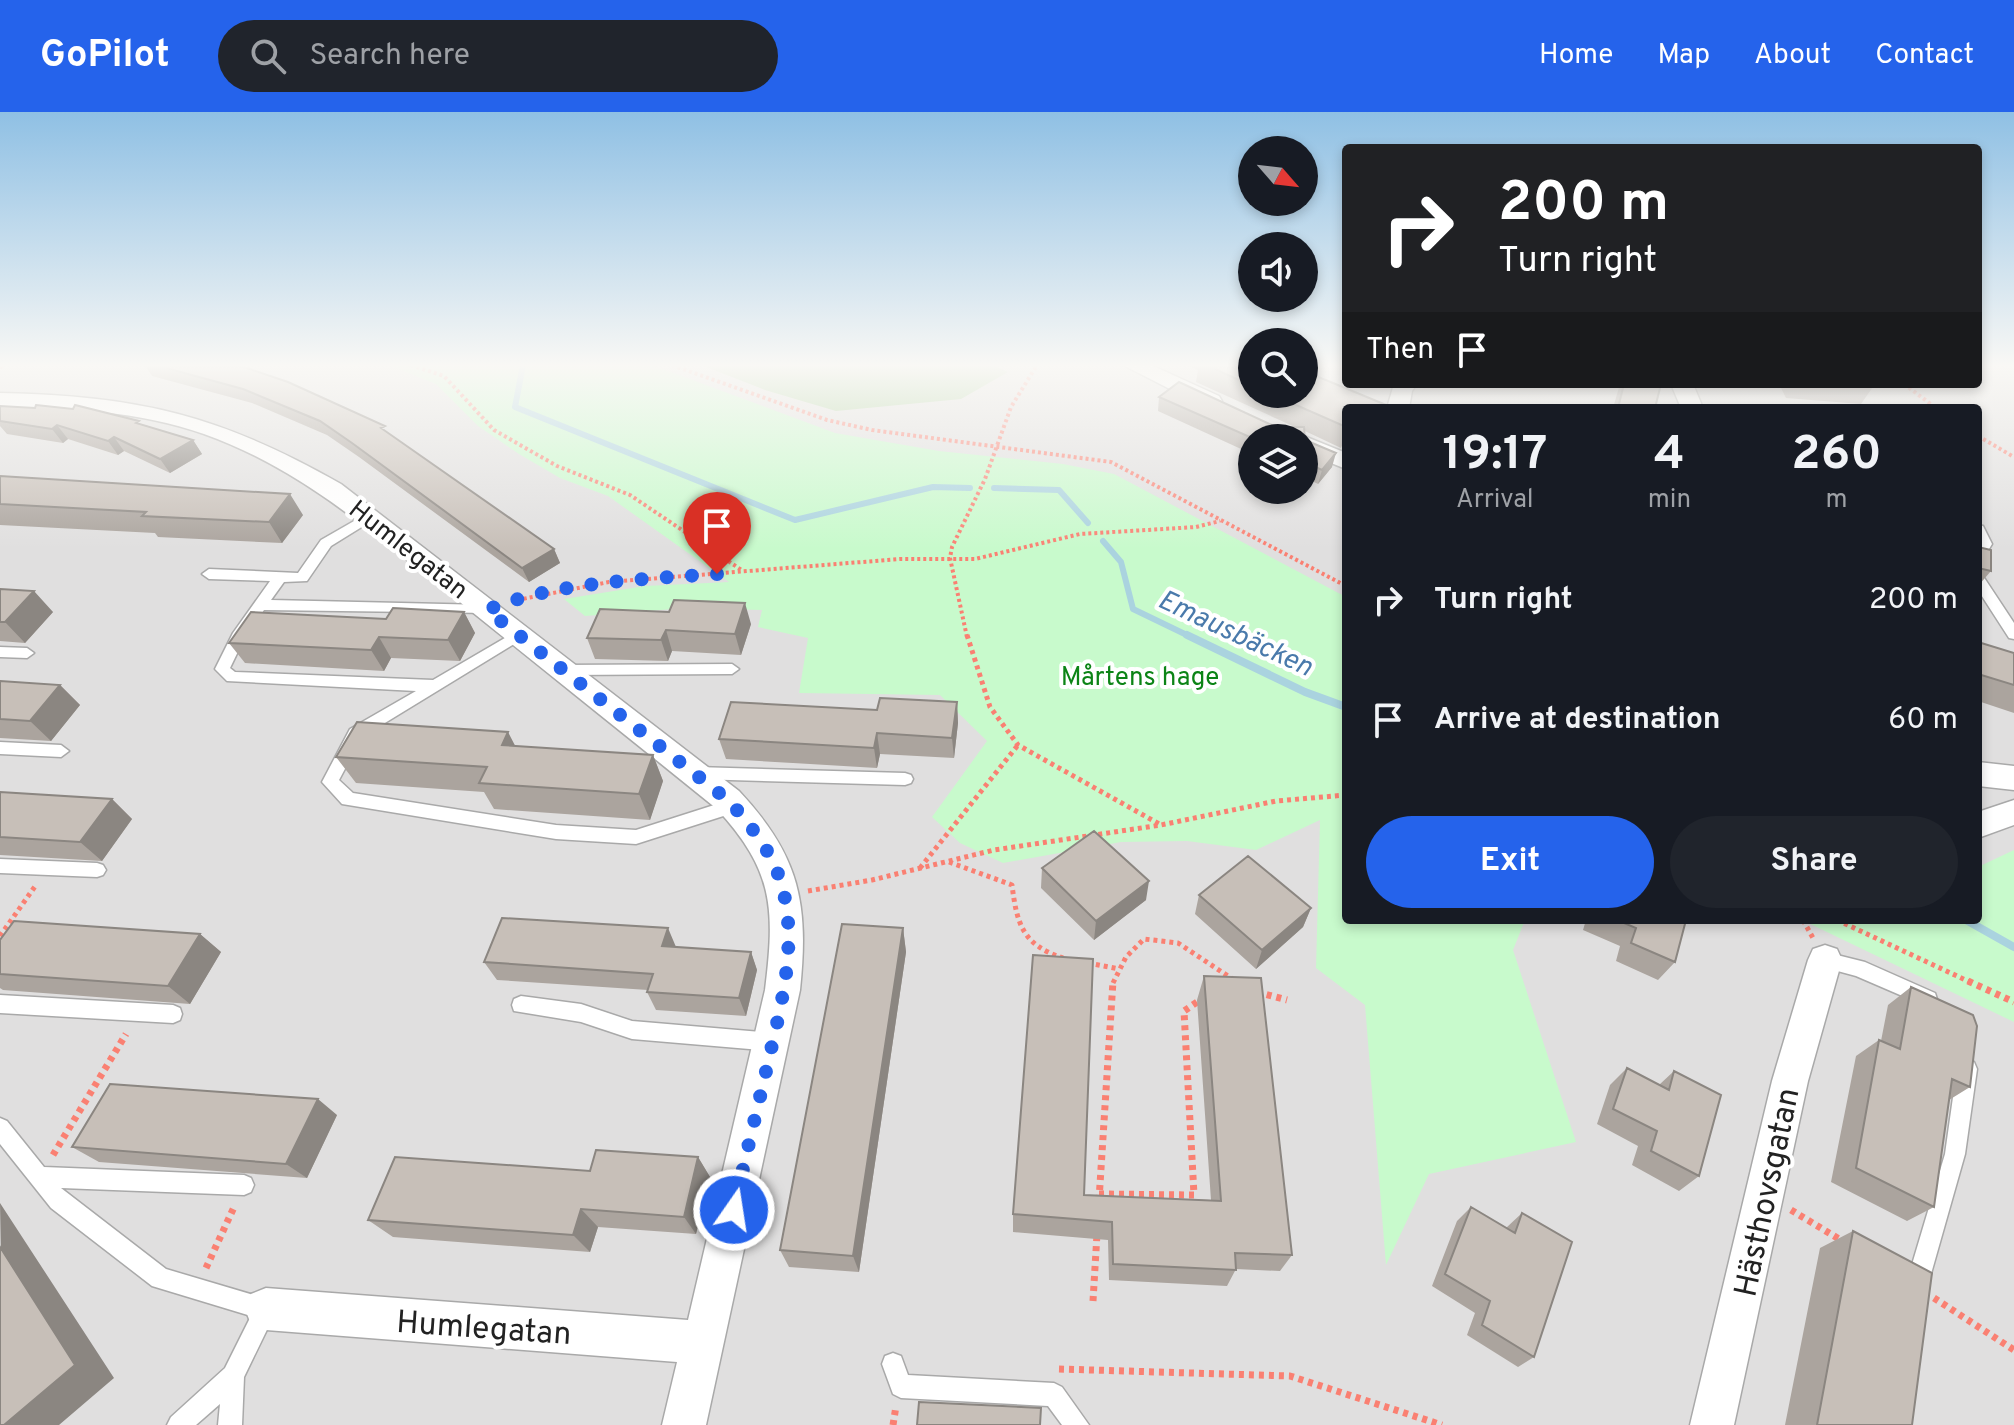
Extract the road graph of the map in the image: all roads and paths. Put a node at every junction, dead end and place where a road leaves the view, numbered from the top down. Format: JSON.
{"nodes":[{"id":1,"x":204,"y":426,"type":"edge"},
{"id":2,"x":491,"y":426,"type":"edge"},
{"id":3,"x":855,"y":426,"type":"edge"},
{"id":4,"x":1003,"y":426,"type":"edge"},
{"id":5,"x":1982,"y":438,"type":"edge"},
{"id":6,"x":996,"y":445,"type":"junction"},
{"id":7,"x":1318,"y":449,"type":"edge"},
{"id":8,"x":2014,"y":457,"type":"edge"},
{"id":9,"x":1342,"y":460,"type":"edge"},
{"id":10,"x":368,"y":517,"type":"junction"},
{"id":11,"x":1220,"y":521,"type":"junction"},
{"id":12,"x":950,"y":558,"type":"junction"},
{"id":13,"x":744,"y":571,"type":"junction"},
{"id":14,"x":209,"y":574,"type":"dead end"},
{"id":15,"x":280,"y":577,"type":"junction"},
{"id":16,"x":1342,"y":584,"type":"edge"},
{"id":17,"x":1982,"y":585,"type":"edge"},
{"id":18,"x":260,"y":605,"type":"junction"},
{"id":19,"x":487,"y":610,"type":"junction"},
{"id":20,"x":2014,"y":634,"type":"edge"},
{"id":21,"x":520,"y":636,"type":"junction"},
{"id":22,"x":0,"y":652,"type":"edge"},
{"id":23,"x":27,"y":653,"type":"dead end"},
{"id":24,"x":732,"y":669,"type":"dead end"},
{"id":25,"x":563,"y":670,"type":"junction"},
{"id":26,"x":437,"y":686,"type":"junction"},
{"id":27,"x":1018,"y":745,"type":"junction"},
{"id":28,"x":0,"y":748,"type":"edge"},
{"id":29,"x":61,"y":751,"type":"dead end"},
{"id":30,"x":694,"y":773,"type":"junction"},
{"id":31,"x":1982,"y":774,"type":"edge"},
{"id":32,"x":2014,"y":778,"type":"edge"},
{"id":33,"x":905,"y":779,"type":"dead end"},
{"id":34,"x":1342,"y":795,"type":"edge"},
{"id":35,"x":733,"y":806,"type":"junction"},
{"id":36,"x":2014,"y":812,"type":"edge"},
{"id":37,"x":1982,"y":824,"type":"edge"},
{"id":38,"x":1161,"y":825,"type":"junction"},
{"id":39,"x":946,"y":861,"type":"junction"},
{"id":40,"x":0,"y":866,"type":"edge"},
{"id":41,"x":49,"y":868,"type":"junction"},
{"id":42,"x":920,"y":868,"type":"junction"},
{"id":43,"x":97,"y":870,"type":"dead end"},
{"id":44,"x":785,"y":896,"type":"junction"},
{"id":45,"x":1845,"y":924,"type":"edge"},
{"id":46,"x":0,"y":936,"type":"edge"},
{"id":47,"x":1825,"y":960,"type":"joint"},
{"id":48,"x":1119,"y":969,"type":"junction"},
{"id":49,"x":1210,"y":996,"type":"edge"},
{"id":50,"x":1287,"y":1000,"type":"dead end"},
{"id":51,"x":2014,"y":1002,"type":"edge"},
{"id":52,"x":0,"y":1004,"type":"edge"},
{"id":53,"x":521,"y":1005,"type":"dead end"},
{"id":54,"x":1945,"y":1011,"type":"edge"},
{"id":55,"x":139,"y":1012,"type":"junction"},
{"id":56,"x":173,"y":1014,"type":"dead end"},
{"id":57,"x":773,"y":1042,"type":"junction"},
{"id":58,"x":1968,"y":1053,"type":"edge"},
{"id":59,"x":0,"y":1128,"type":"edge"},
{"id":60,"x":40,"y":1177,"type":"junction"},
{"id":61,"x":244,"y":1185,"type":"joint"},
{"id":62,"x":1099,"y":1194,"type":"junction"},
{"id":63,"x":1098,"y":1209,"type":"edge"},
{"id":64,"x":1097,"y":1224,"type":"edge"},
{"id":65,"x":197,"y":1289,"type":"junction"},
{"id":66,"x":1093,"y":1301,"type":"dead end"},
{"id":67,"x":1914,"y":1302,"type":"edge"},
{"id":68,"x":266,"y":1309,"type":"junction"},
{"id":69,"x":703,"y":1342,"type":"junction"},
{"id":70,"x":893,"y":1364,"type":"dead end"},
{"id":71,"x":1043,"y":1369,"type":"dead end"},
{"id":72,"x":233,"y":1376,"type":"junction"},
{"id":73,"x":179,"y":1425,"type":"edge"},
{"id":74,"x":230,"y":1425,"type":"edge"},
{"id":75,"x":684,"y":1425,"type":"edge"},
{"id":76,"x":1077,"y":1425,"type":"edge"},
{"id":77,"x":1442,"y":1425,"type":"edge"},
{"id":78,"x":1712,"y":1425,"type":"edge"}],
"edges":[{"from":1,"to":10,"type":"street","name":"Humlegatan"},
{"from":2,"to":13,"type":"path"},
{"from":3,"to":6,"type":"path"},
{"from":4,"to":6,"type":"path"},
{"from":5,"to":8,"type":"path"},
{"from":6,"to":11,"type":"path"},
{"from":6,"to":12,"type":"path"},
{"from":7,"to":9,"type":"street"},
{"from":10,"to":15,"type":"lane"},
{"from":10,"to":19,"type":"street","name":"Humlegatan"},
{"from":11,"to":12,"type":"path"},
{"from":11,"to":16,"type":"path"},
{"from":12,"to":13,"type":"path"},
{"from":12,"to":27,"type":"path"},
{"from":13,"to":19,"type":"path"},
{"from":14,"to":15,"type":"lane"},
{"from":15,"to":18,"type":"lane"},
{"from":17,"to":20,"type":"lane"},
{"from":18,"to":19,"type":"lane"},
{"from":18,"to":26,"type":"lane"},
{"from":19,"to":21,"type":"street","name":"Humlegatan"},
{"from":21,"to":25,"type":"street","name":"Humlegatan"},
{"from":21,"to":26,"type":"lane"},
{"from":22,"to":23,"type":"lane"},
{"from":24,"to":25,"type":"lane"},
{"from":25,"to":30,"type":"street","name":"Humlegatan"},
{"from":26,"to":35,"type":"lane"},
{"from":27,"to":38,"type":"path"},
{"from":27,"to":42,"type":"path"},
{"from":28,"to":29,"type":"lane"},
{"from":30,"to":33,"type":"lane"},
{"from":30,"to":35,"type":"street","name":"Humlegatan"},
{"from":31,"to":32,"type":"street"},
{"from":34,"to":38,"type":"path"},
{"from":35,"to":44,"type":"street","name":"Humlegatan"},
{"from":36,"to":37,"type":"street"},
{"from":38,"to":39,"type":"path"},
{"from":39,"to":42,"type":"path"},
{"from":39,"to":48,"type":"path"},
{"from":40,"to":41,"type":"lane"},
{"from":41,"to":43,"type":"lane"},
{"from":41,"to":46,"type":"path"},
{"from":42,"to":44,"type":"path"},
{"from":44,"to":57,"type":"street","name":"Humlegatan"},
{"from":45,"to":51,"type":"path"},
{"from":47,"to":54,"type":"lane"},
{"from":47,"to":78,"type":"street","name":"Hästhovsgatan"},
{"from":48,"to":50,"type":"path"},
{"from":48,"to":62,"type":"path"},
{"from":49,"to":62,"type":"path"},
{"from":52,"to":55,"type":"lane"},
{"from":53,"to":57,"type":"lane"},
{"from":55,"to":56,"type":"lane"},
{"from":55,"to":60,"type":"path"},
{"from":57,"to":69,"type":"street","name":"Humlegatan"},
{"from":58,"to":67,"type":"lane"},
{"from":59,"to":60,"type":"lane"},
{"from":60,"to":61,"type":"lane"},
{"from":60,"to":65,"type":"lane"},
{"from":61,"to":65,"type":"path"},
{"from":62,"to":63,"type":"path"},
{"from":64,"to":66,"type":"path"},
{"from":65,"to":68,"type":"lane"},
{"from":68,"to":69,"type":"street","name":"Humlegatan"},
{"from":68,"to":72,"type":"lane"},
{"from":69,"to":75,"type":"street","name":"Humlegatan"},
{"from":70,"to":76,"type":"lane"},
{"from":71,"to":77,"type":"path"},
{"from":72,"to":73,"type":"lane"},
{"from":72,"to":74,"type":"lane"}]}
